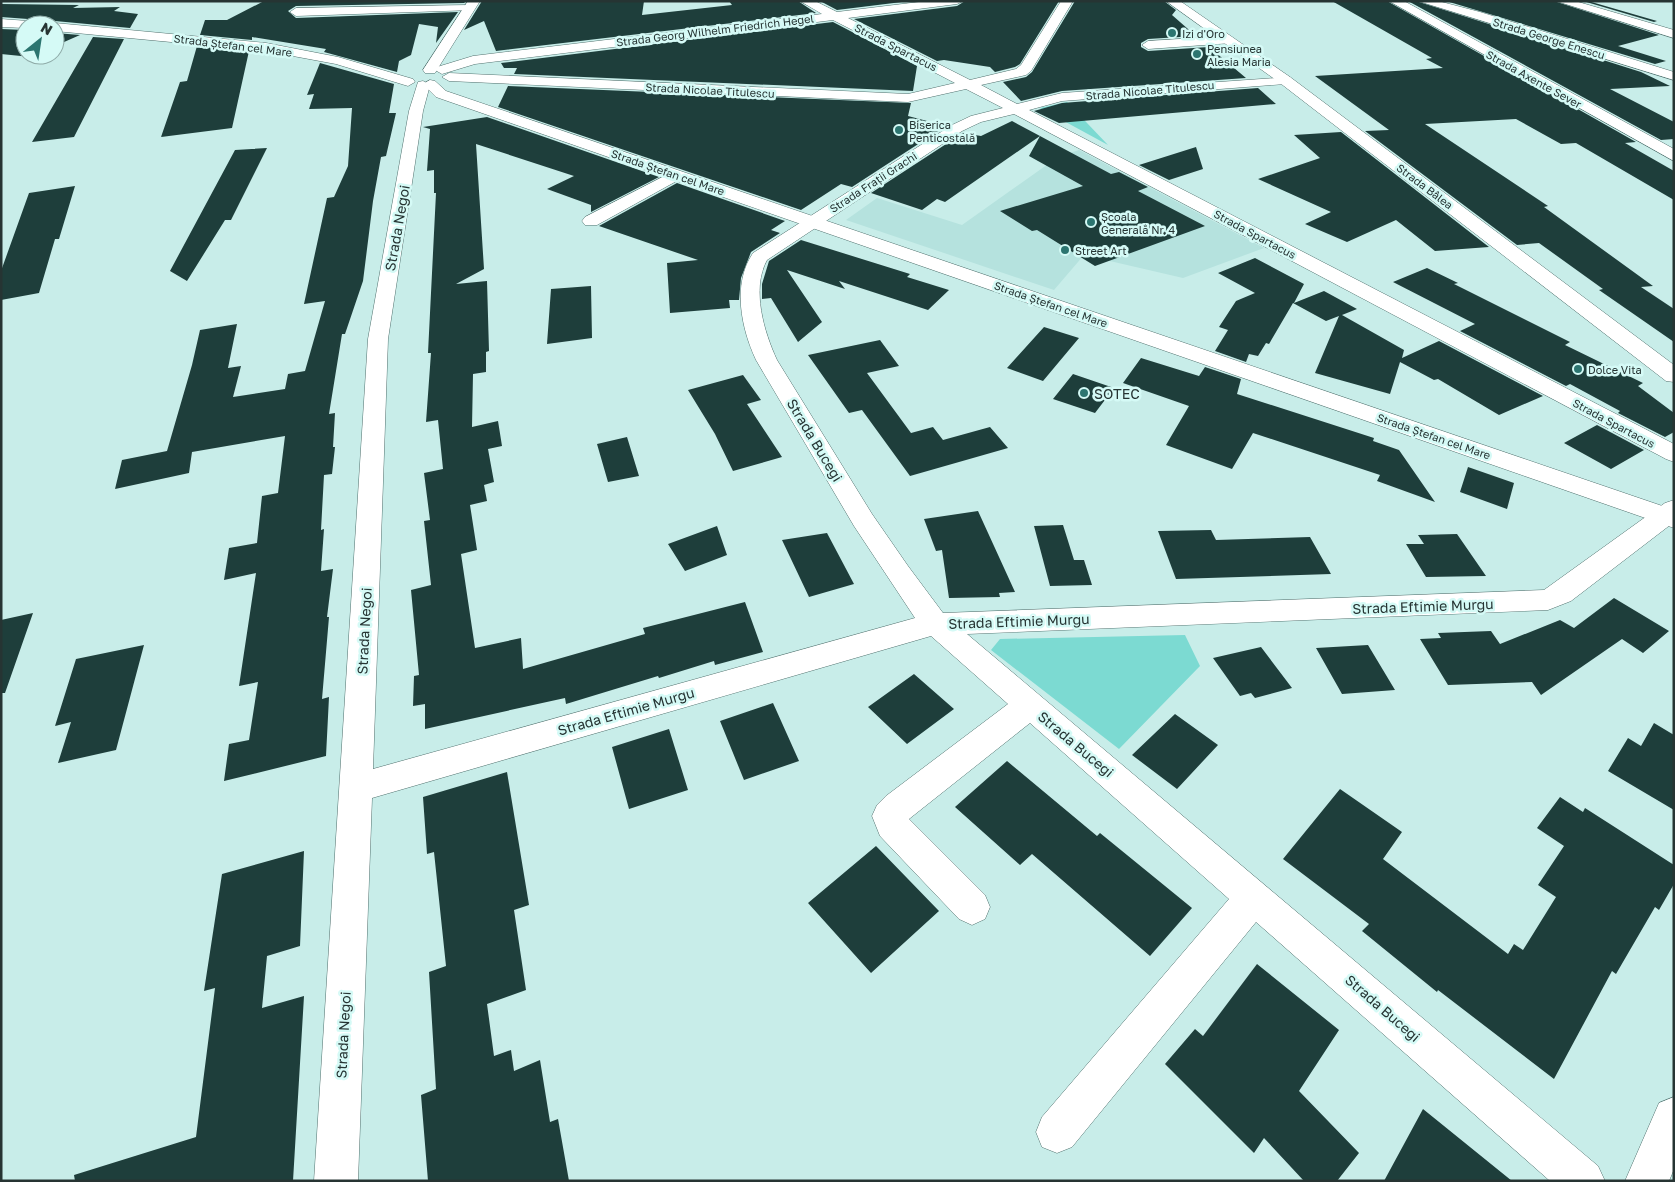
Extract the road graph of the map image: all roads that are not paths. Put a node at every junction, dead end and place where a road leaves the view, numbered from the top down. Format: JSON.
{"nodes":[{"id":1,"x":806,"y":1,"type":"edge"},
{"id":2,"x":957,"y":1,"type":"edge"},
{"id":3,"x":1067,"y":1,"type":"edge"},
{"id":4,"x":1172,"y":1,"type":"edge"},
{"id":5,"x":1395,"y":1,"type":"edge"},
{"id":6,"x":1424,"y":1,"type":"edge"},
{"id":7,"x":1562,"y":1,"type":"edge"},
{"id":8,"x":472,"y":4,"type":"edge"},
{"id":9,"x":395,"y":5,"type":"edge"},
{"id":10,"x":296,"y":12,"type":"dead end"},
{"id":11,"x":836,"y":16,"type":"junction"},
{"id":12,"x":1,"y":23,"type":"edge"},
{"id":13,"x":15,"y":24,"type":"edge"},
{"id":14,"x":65,"y":28,"type":"edge"},
{"id":15,"x":1674,"y":34,"type":"edge"},
{"id":16,"x":1228,"y":40,"type":"junction"},
{"id":17,"x":1148,"y":45,"type":"dead end"},
{"id":18,"x":441,"y":53,"type":"junction"},
{"id":19,"x":473,"y":60,"type":"junction"},
{"id":20,"x":1674,"y":76,"type":"edge"},
{"id":21,"x":430,"y":78,"type":"junction"},
{"id":22,"x":1285,"y":80,"type":"junction"},
{"id":23,"x":969,"y":85,"type":"junction"},
{"id":24,"x":1016,"y":109,"type":"junction"},
{"id":25,"x":1674,"y":156,"type":"edge"},
{"id":26,"x":676,"y":175,"type":"junction"},
{"id":27,"x":591,"y":221,"type":"dead end"},
{"id":28,"x":812,"y":222,"type":"junction"},
{"id":29,"x":1674,"y":376,"type":"edge"},
{"id":30,"x":1674,"y":454,"type":"edge"},
{"id":31,"x":1671,"y":515,"type":"edge"},
{"id":32,"x":936,"y":624,"type":"junction"},
{"id":33,"x":1030,"y":705,"type":"junction"},
{"id":34,"x":356,"y":788,"type":"junction"},
{"id":35,"x":1254,"y":897,"type":"junction"},
{"id":36,"x":972,"y":908,"type":"dead end"},
{"id":37,"x":1674,"y":1118,"type":"edge"},
{"id":38,"x":1057,"y":1132,"type":"dead end"},
{"id":39,"x":336,"y":1181,"type":"edge"},
{"id":40,"x":1584,"y":1181,"type":"edge"},
{"id":41,"x":1646,"y":1181,"type":"edge"}],
"edges":[{"from":1,"to":11,"type":"street","name":"Strada Spartacus"},
{"from":2,"to":11,"type":"street","name":"Strada Georg Wilhelm Friedrich Hegel"},
{"from":3,"to":23,"type":"street"},
{"from":4,"to":16,"type":"street","name":"Strada Bâlea"},
{"from":5,"to":25,"type":"street","name":"Strada Axente Sever"},
{"from":6,"to":20,"type":"street","name":"Strada George Enescu"},
{"from":7,"to":15,"type":"street"},
{"from":8,"to":9,"type":"street"},
{"from":8,"to":18,"type":"street","name":"Strada Negoi"},
{"from":9,"to":10,"type":"street"},
{"from":11,"to":19,"type":"street","name":"Strada Georg Wilhelm Friedrich Hegel"},
{"from":11,"to":23,"type":"street","name":"Strada Spartacus"},
{"from":12,"to":13,"type":"street"},
{"from":14,"to":21,"type":"street","name":"Strada Ștefan cel Mare"},
{"from":16,"to":17,"type":"street"},
{"from":16,"to":22,"type":"street","name":"Strada Bâlea"},
{"from":18,"to":19,"type":"street","name":"Strada Georg Wilhelm Friedrich Hegel"},
{"from":18,"to":21,"type":"street","name":"Strada Negoi"},
{"from":19,"to":21,"type":"street","name":"Strada Georg Wilhelm Friedrich Hegel"},
{"from":21,"to":23,"type":"street","name":"Strada Nicolae Titulescu"},
{"from":21,"to":26,"type":"street","name":"Strada Ștefan cel Mare"},
{"from":21,"to":34,"type":"street","name":"Strada Negoi"},
{"from":22,"to":24,"type":"street","name":"Strada Nicolae Titulescu"},
{"from":22,"to":29,"type":"street","name":"Strada Bâlea"},
{"from":23,"to":24,"type":"street","name":"Strada Spartacus"},
{"from":24,"to":28,"type":"street","name":"Strada Frații Grachi"},
{"from":24,"to":30,"type":"street","name":"Strada Spartacus"},
{"from":26,"to":27,"type":"street"},
{"from":26,"to":28,"type":"street","name":"Strada Ștefan cel Mare"},
{"from":28,"to":31,"type":"street","name":"Strada Ștefan cel Mare"},
{"from":28,"to":32,"type":"street","name":"Strada Bucegi"},
{"from":31,"to":32,"type":"street","name":"Strada Eftimie Murgu"},
{"from":32,"to":33,"type":"street","name":"Strada Bucegi"},
{"from":32,"to":34,"type":"street","name":"Strada Eftimie Murgu"},
{"from":33,"to":35,"type":"street","name":"Strada Bucegi"},
{"from":33,"to":36,"type":"street"},
{"from":34,"to":39,"type":"street","name":"Strada Negoi"},
{"from":35,"to":38,"type":"street"},
{"from":35,"to":40,"type":"street","name":"Strada Bucegi"},
{"from":37,"to":41,"type":"street"}]}
